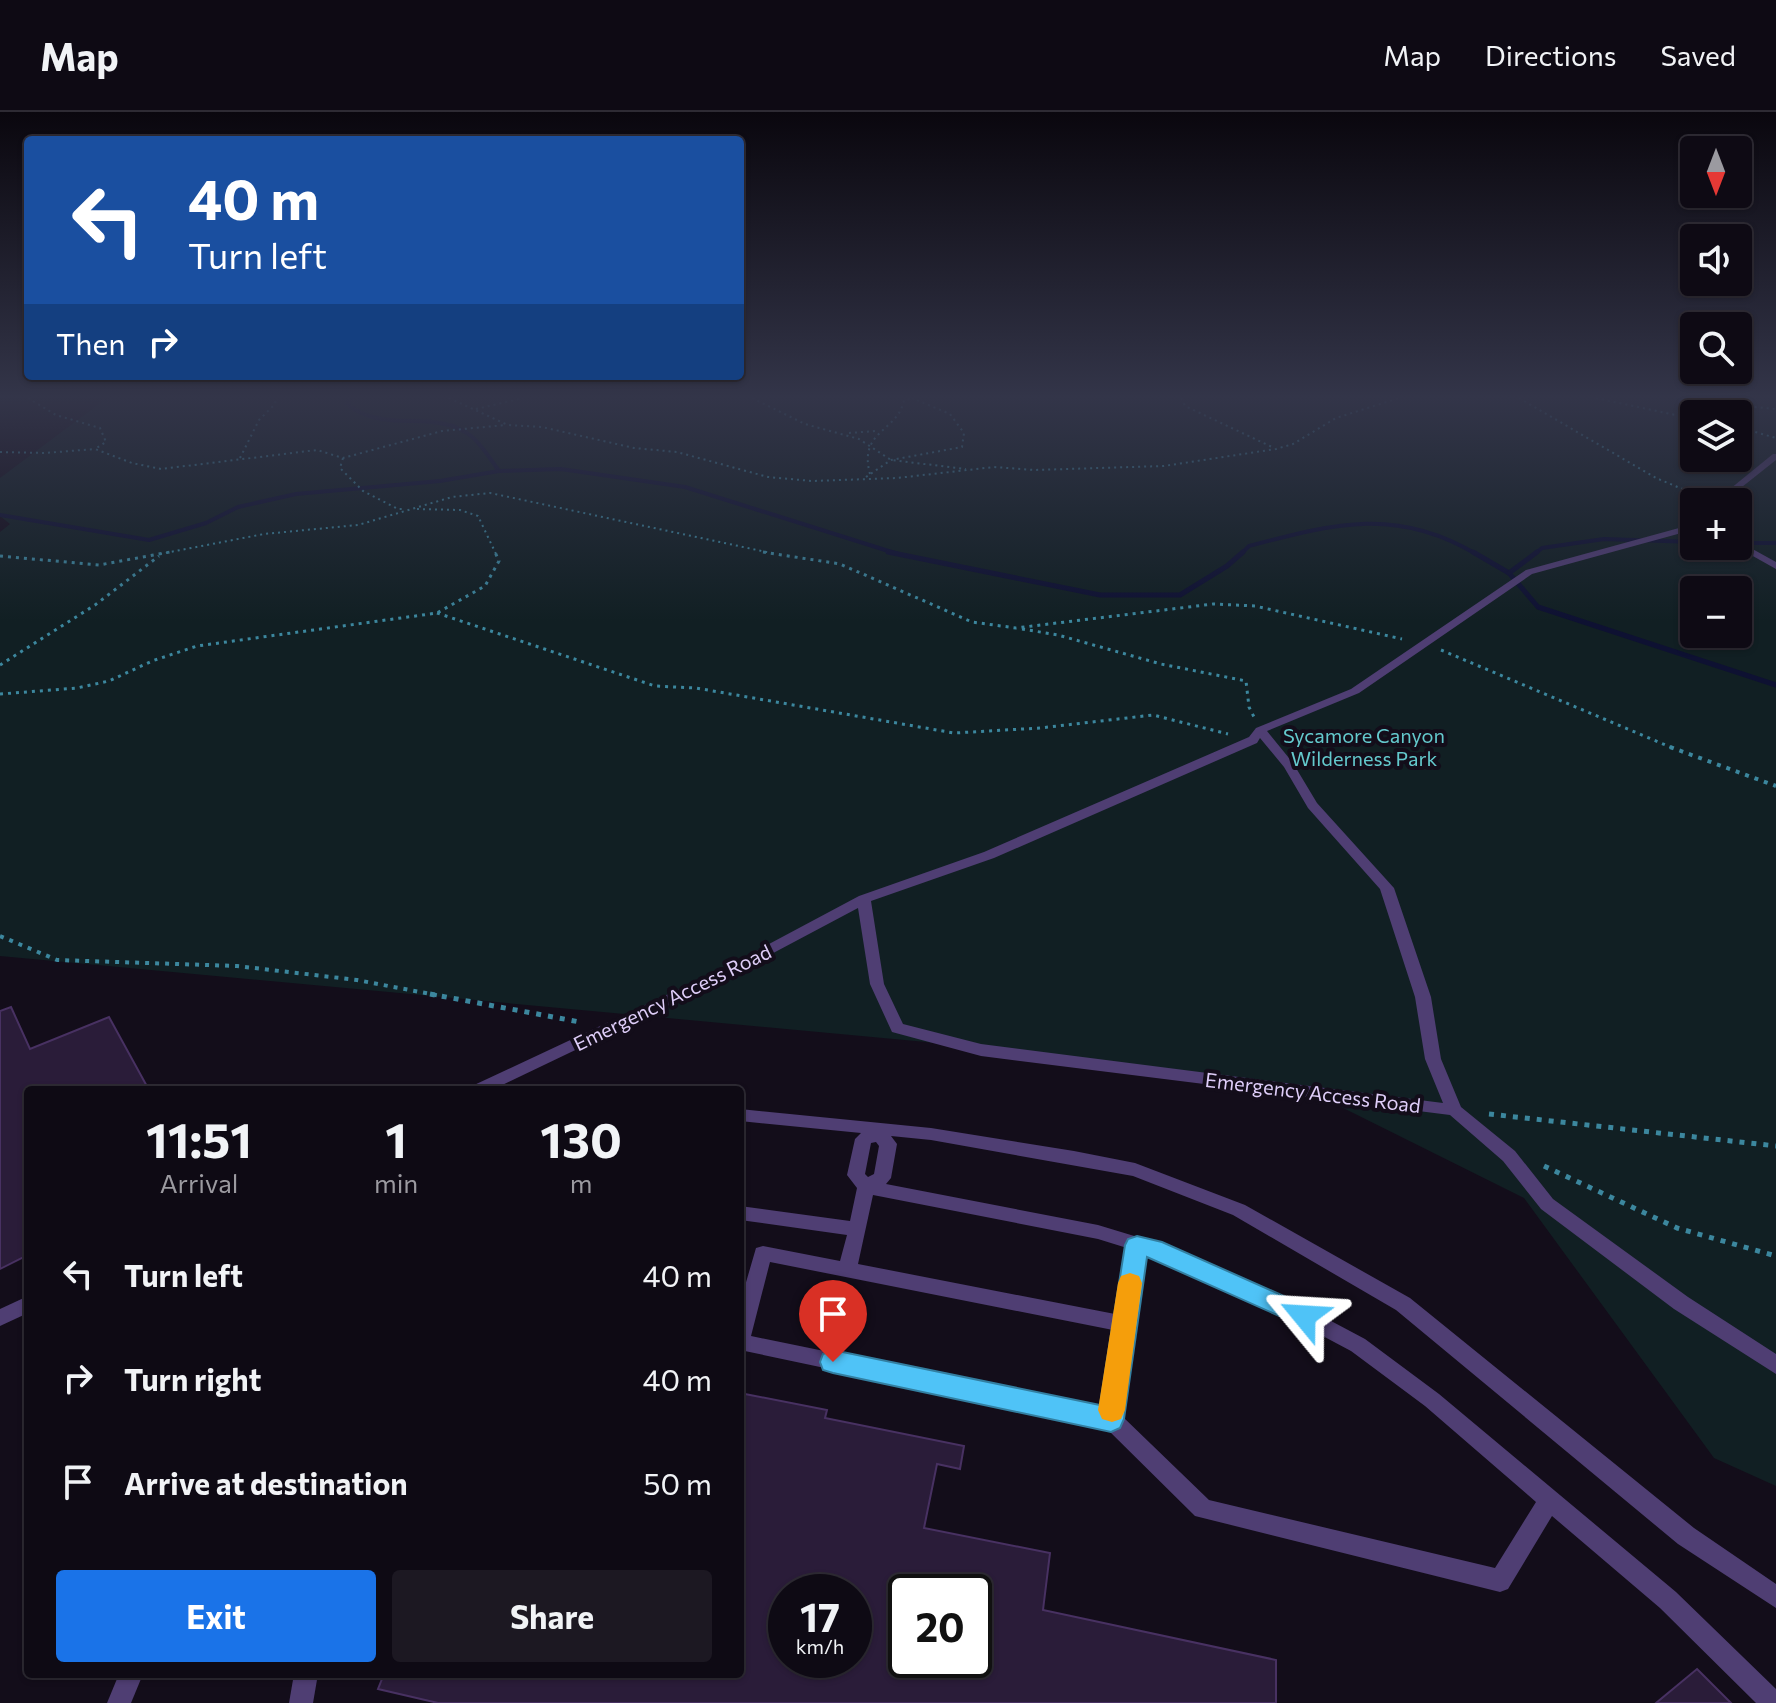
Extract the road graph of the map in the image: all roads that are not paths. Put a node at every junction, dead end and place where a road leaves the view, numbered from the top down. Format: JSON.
{"nodes":[{"id":1,"x":1755,"y":472,"type":"edge"},
{"id":2,"x":1734,"y":488,"type":"edge"},
{"id":3,"x":1680,"y":533,"type":"edge"},
{"id":4,"x":1752,"y":552,"type":"edge"},
{"id":5,"x":1776,"y":566,"type":"edge"},
{"id":6,"x":1256,"y":735,"type":"junction"},
{"id":7,"x":864,"y":899,"type":"junction"},
{"id":8,"x":486,"y":1086,"type":"edge"},
{"id":9,"x":1454,"y":1110,"type":"junction"},
{"id":10,"x":744,"y":1114,"type":"edge"},
{"id":11,"x":880,"y":1132,"type":"junction"},
{"id":12,"x":866,"y":1187,"type":"junction"},
{"id":13,"x":744,"y":1214,"type":"edge"},
{"id":14,"x":857,"y":1229,"type":"junction"},
{"id":15,"x":1137,"y":1245,"type":"junction"},
{"id":16,"x":848,"y":1268,"type":"junction"},
{"id":17,"x":24,"y":1306,"type":"edge"},
{"id":18,"x":0,"y":1318,"type":"edge"},
{"id":19,"x":1123,"y":1324,"type":"junction"},
{"id":20,"x":744,"y":1326,"type":"edge"},
{"id":21,"x":744,"y":1342,"type":"edge"},
{"id":22,"x":1776,"y":1365,"type":"edge"},
{"id":23,"x":1111,"y":1419,"type":"junction"},
{"id":24,"x":1550,"y":1500,"type":"junction"},
{"id":25,"x":1776,"y":1597,"type":"edge"},
{"id":26,"x":129,"y":1678,"type":"edge"},
{"id":27,"x":305,"y":1678,"type":"edge"},
{"id":28,"x":119,"y":1703,"type":"edge"},
{"id":29,"x":301,"y":1703,"type":"edge"},
{"id":30,"x":1773,"y":1703,"type":"edge"}],
"edges":[{"from":1,"to":2,"type":"lane"},
{"from":3,"to":6,"type":"lane","name":"Emergency Access Road"},
{"from":4,"to":5,"type":"lane"},
{"from":6,"to":7,"type":"lane","name":"Emergency Access Road"},
{"from":6,"to":9,"type":"lane"},
{"from":7,"to":8,"type":"lane","name":"Emergency Access Road"},
{"from":7,"to":9,"type":"lane","name":"Emergency Access Road"},
{"from":9,"to":22,"type":"lane"},
{"from":10,"to":11,"type":"lane"},
{"from":11,"to":12,"type":"lane"},
{"from":11,"to":12,"type":"lane"},
{"from":11,"to":25,"type":"lane"},
{"from":12,"to":14,"type":"lane"},
{"from":12,"to":15,"type":"lane"},
{"from":13,"to":14,"type":"lane"},
{"from":14,"to":16,"type":"lane"},
{"from":15,"to":19,"type":"lane"},
{"from":15,"to":24,"type":"lane"},
{"from":16,"to":19,"type":"lane"},
{"from":16,"to":20,"type":"lane"},
{"from":17,"to":18,"type":"lane"},
{"from":19,"to":23,"type":"lane"},
{"from":21,"to":23,"type":"lane"},
{"from":23,"to":24,"type":"lane"},
{"from":24,"to":30,"type":"lane"},
{"from":26,"to":28,"type":"lane"},
{"from":27,"to":29,"type":"lane"}]}
